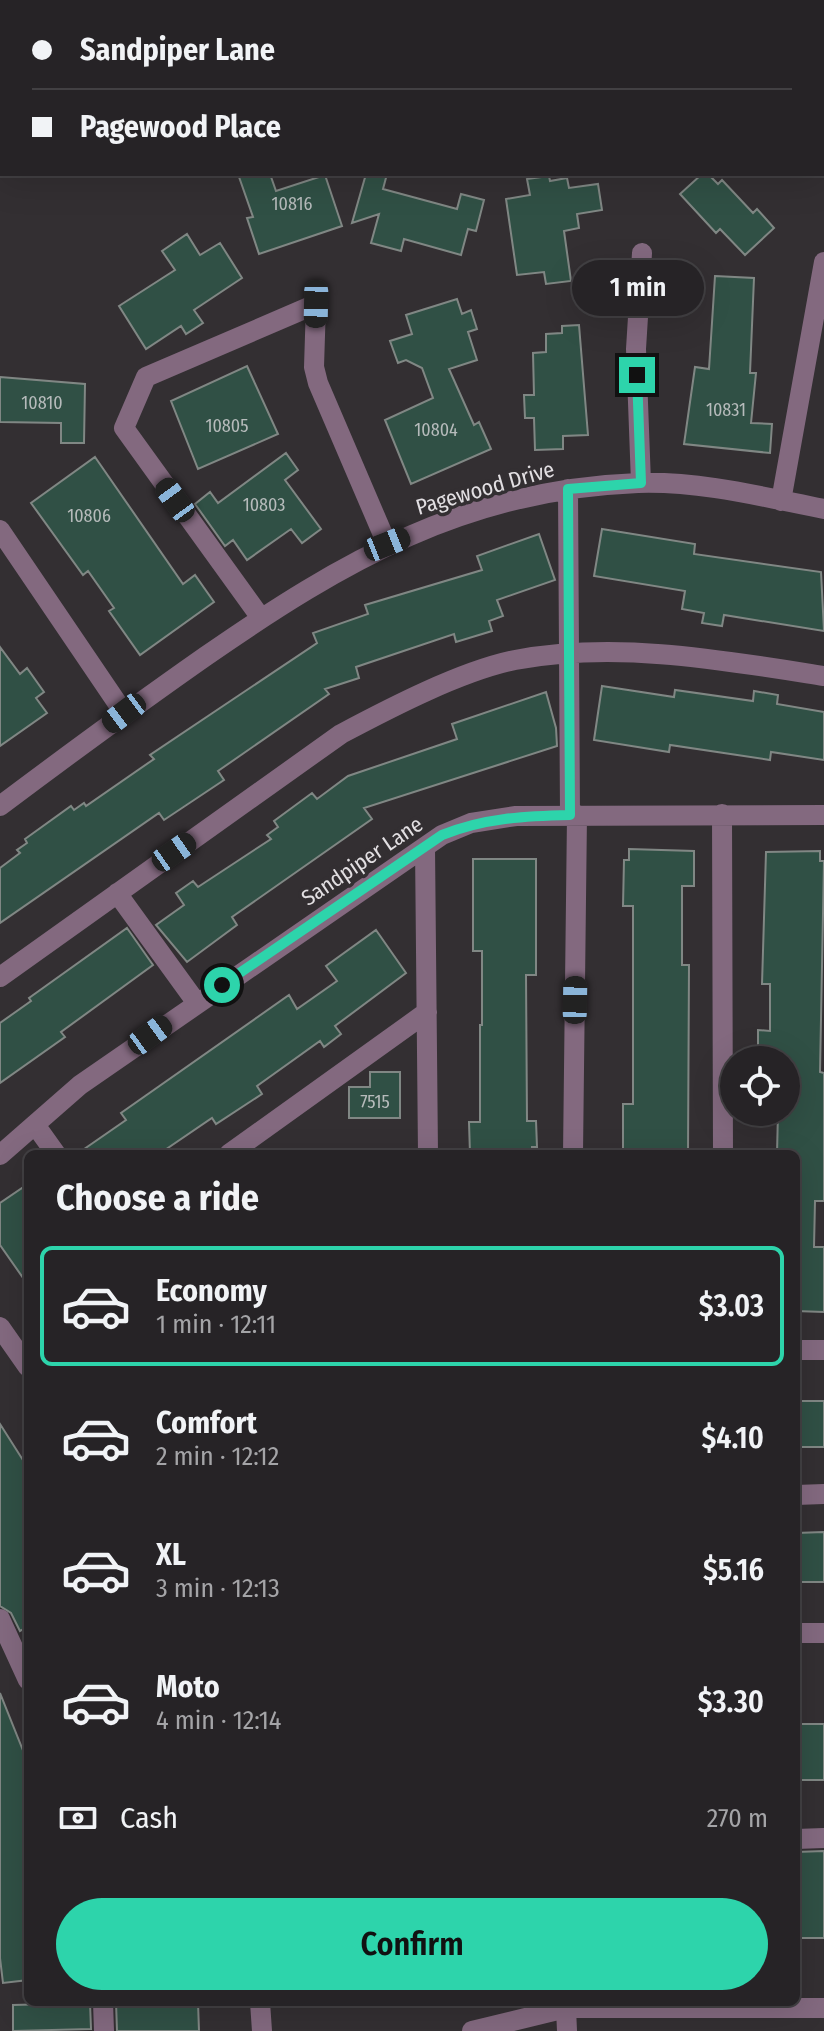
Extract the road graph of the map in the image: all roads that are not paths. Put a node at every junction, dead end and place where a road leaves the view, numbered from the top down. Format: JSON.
{"nodes":[{"id":1,"x":642,"y":253,"type":"dead end"},
{"id":2,"x":824,"y":262,"type":"edge"},
{"id":3,"x":641,"y":483,"type":"junction"},
{"id":4,"x":568,"y":489,"type":"junction"},
{"id":5,"x":781,"y":501,"type":"junction"},
{"id":6,"x":824,"y":509,"type":"edge"},
{"id":7,"x":0,"y":530,"type":"edge"},
{"id":8,"x":387,"y":544,"type":"junction"},
{"id":9,"x":261,"y":618,"type":"junction"},
{"id":10,"x":570,"y":655,"type":"junction"},
{"id":11,"x":824,"y":676,"type":"edge"},
{"id":12,"x":124,"y":713,"type":"junction"},
{"id":13,"x":0,"y":806,"type":"edge"},
{"id":14,"x":722,"y":814,"type":"junction"},
{"id":15,"x":574,"y":815,"type":"junction"},
{"id":16,"x":824,"y":815,"type":"edge"},
{"id":17,"x":425,"y":847,"type":"junction"},
{"id":18,"x":117,"y":893,"type":"junction"},
{"id":19,"x":0,"y":977,"type":"edge"},
{"id":20,"x":196,"y":1002,"type":"junction"},
{"id":21,"x":427,"y":1012,"type":"junction"},
{"id":22,"x":36,"y":1126,"type":"junction"},
{"id":23,"x":53,"y":1150,"type":"edge"},
{"id":24,"x":235,"y":1150,"type":"edge"},
{"id":25,"x":428,"y":1150,"type":"edge"},
{"id":26,"x":573,"y":1150,"type":"edge"},
{"id":27,"x":723,"y":1150,"type":"edge"},
{"id":28,"x":0,"y":1155,"type":"edge"},
{"id":29,"x":0,"y":1327,"type":"edge"},
{"id":30,"x":800,"y":1350,"type":"edge"},
{"id":31,"x":824,"y":1350,"type":"edge"},
{"id":32,"x":24,"y":1361,"type":"edge"},
{"id":33,"x":824,"y":1494,"type":"edge"},
{"id":34,"x":800,"y":1495,"type":"edge"},
{"id":35,"x":0,"y":1619,"type":"edge"},
{"id":36,"x":800,"y":1633,"type":"edge"},
{"id":37,"x":824,"y":1633,"type":"edge"},
{"id":38,"x":24,"y":1671,"type":"edge"},
{"id":39,"x":824,"y":1838,"type":"edge"},
{"id":40,"x":800,"y":1839,"type":"edge"},
{"id":41,"x":103,"y":2006,"type":"edge"},
{"id":42,"x":260,"y":2006,"type":"edge"},
{"id":43,"x":561,"y":2007,"type":"edge"},
{"id":44,"x":824,"y":2008,"type":"edge"},
{"id":45,"x":104,"y":2031,"type":"edge"},
{"id":46,"x":262,"y":2031,"type":"edge"},
{"id":47,"x":472,"y":2031,"type":"edge"},
{"id":48,"x":567,"y":2031,"type":"edge"}],
"edges":[{"from":1,"to":3,"type":"street"},
{"from":2,"to":5,"type":"street"},
{"from":3,"to":4,"type":"street","name":"Pagewood Drive"},
{"from":3,"to":5,"type":"street","name":"Pagewood Drive"},
{"from":4,"to":8,"type":"street","name":"Pagewood Drive"},
{"from":4,"to":10,"type":"street"},
{"from":5,"to":6,"type":"street","name":"Pagewood Drive"},
{"from":7,"to":12,"type":"street"},
{"from":8,"to":9,"type":"street","name":"Pagewood Drive"},
{"from":8,"to":9,"type":"street"},
{"from":9,"to":12,"type":"street","name":"Pagewood Drive"},
{"from":10,"to":11,"type":"street"},
{"from":10,"to":15,"type":"street"},
{"from":10,"to":18,"type":"street"},
{"from":12,"to":13,"type":"street","name":"Pagewood Drive"},
{"from":14,"to":15,"type":"street","name":"Sandpiper Lane"},
{"from":14,"to":16,"type":"street","name":"Sandpiper Lane"},
{"from":14,"to":27,"type":"street"},
{"from":15,"to":17,"type":"street","name":"Sandpiper Lane"},
{"from":15,"to":26,"type":"street"},
{"from":17,"to":20,"type":"street","name":"Sandpiper Lane"},
{"from":17,"to":21,"type":"street"},
{"from":18,"to":19,"type":"street"},
{"from":18,"to":20,"type":"street"},
{"from":20,"to":22,"type":"street","name":"Sandpiper Lane"},
{"from":21,"to":24,"type":"street"},
{"from":21,"to":25,"type":"street"},
{"from":22,"to":23,"type":"street"},
{"from":22,"to":28,"type":"street","name":"Sandpiper Lane"},
{"from":29,"to":32,"type":"street"},
{"from":30,"to":31,"type":"street"},
{"from":33,"to":34,"type":"street"},
{"from":35,"to":38,"type":"street"},
{"from":36,"to":37,"type":"street"},
{"from":39,"to":40,"type":"street"},
{"from":41,"to":45,"type":"street"},
{"from":42,"to":46,"type":"street"},
{"from":43,"to":44,"type":"street"},
{"from":43,"to":47,"type":"street"},
{"from":43,"to":48,"type":"street"}]}
